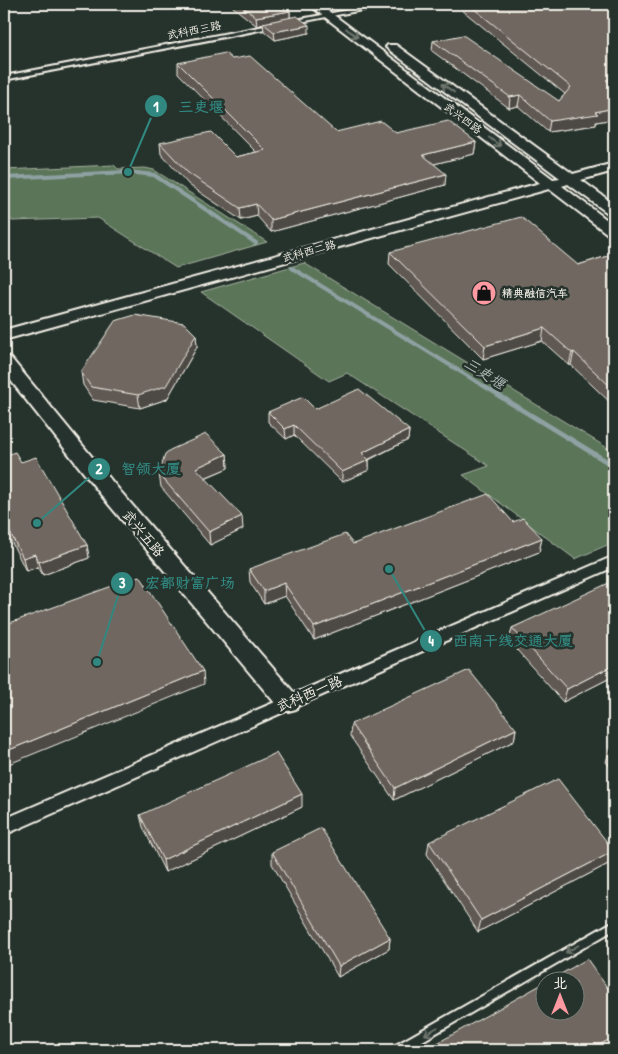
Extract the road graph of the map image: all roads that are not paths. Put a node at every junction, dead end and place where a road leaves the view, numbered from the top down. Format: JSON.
{"nodes":[{"id":1,"x":313,"y":4,"type":"edge"},
{"id":2,"x":389,"y":4,"type":"edge"},
{"id":3,"x":331,"y":10,"type":"edge"},
{"id":4,"x":345,"y":12,"type":"junction"},
{"id":5,"x":361,"y":24,"type":"dead end"},
{"id":6,"x":385,"y":42,"type":"dead end"},
{"id":7,"x":4,"y":78,"type":"edge"},
{"id":8,"x":614,"y":158,"type":"edge"},
{"id":9,"x":614,"y":167,"type":"edge"},
{"id":10,"x":567,"y":176,"type":"junction"},
{"id":11,"x":546,"y":181,"type":"junction"},
{"id":12,"x":614,"y":211,"type":"edge"},
{"id":13,"x":614,"y":232,"type":"edge"},
{"id":14,"x":4,"y":323,"type":"edge"},
{"id":15,"x":4,"y":335,"type":"edge"},
{"id":16,"x":4,"y":361,"type":"edge"},
{"id":17,"x":614,"y":561,"type":"edge"},
{"id":18,"x":288,"y":702,"type":"junction"},
{"id":19,"x":4,"y":827,"type":"edge"},
{"id":20,"x":614,"y":925,"type":"edge"},
{"id":21,"x":398,"y":1050,"type":"edge"}],
"edges":[{"from":1,"to":3,"type":"street","name":"武兴四路"},
{"from":2,"to":4,"type":"street"},
{"from":3,"to":4,"type":"street","name":"武兴四路"},
{"from":3,"to":7,"type":"street","name":"武科西三路"},
{"from":3,"to":11,"type":"street","name":"武兴四路","one_way":true},
{"from":4,"to":5,"type":"street","name":"武兴四路"},
{"from":10,"to":6,"type":"street","name":"武兴四路","one_way":true},
{"from":8,"to":10,"type":"street","name":"武科西二路"},
{"from":9,"to":10,"type":"street","name":"武科西二路"},
{"from":10,"to":11,"type":"street","name":"武科西二路"},
{"from":10,"to":12,"type":"street","name":"武兴四路"},
{"from":11,"to":13,"type":"street","name":"武兴四路"},
{"from":11,"to":14,"type":"street","name":"武科西二路"},
{"from":11,"to":15,"type":"street","name":"武科西二路"},
{"from":16,"to":18,"type":"street","name":"武兴五路"},
{"from":17,"to":18,"type":"street","name":"武科西一路"},
{"from":18,"to":19,"type":"street","name":"武科西一路"},
{"from":20,"to":21,"type":"lane","one_way":true}]}
